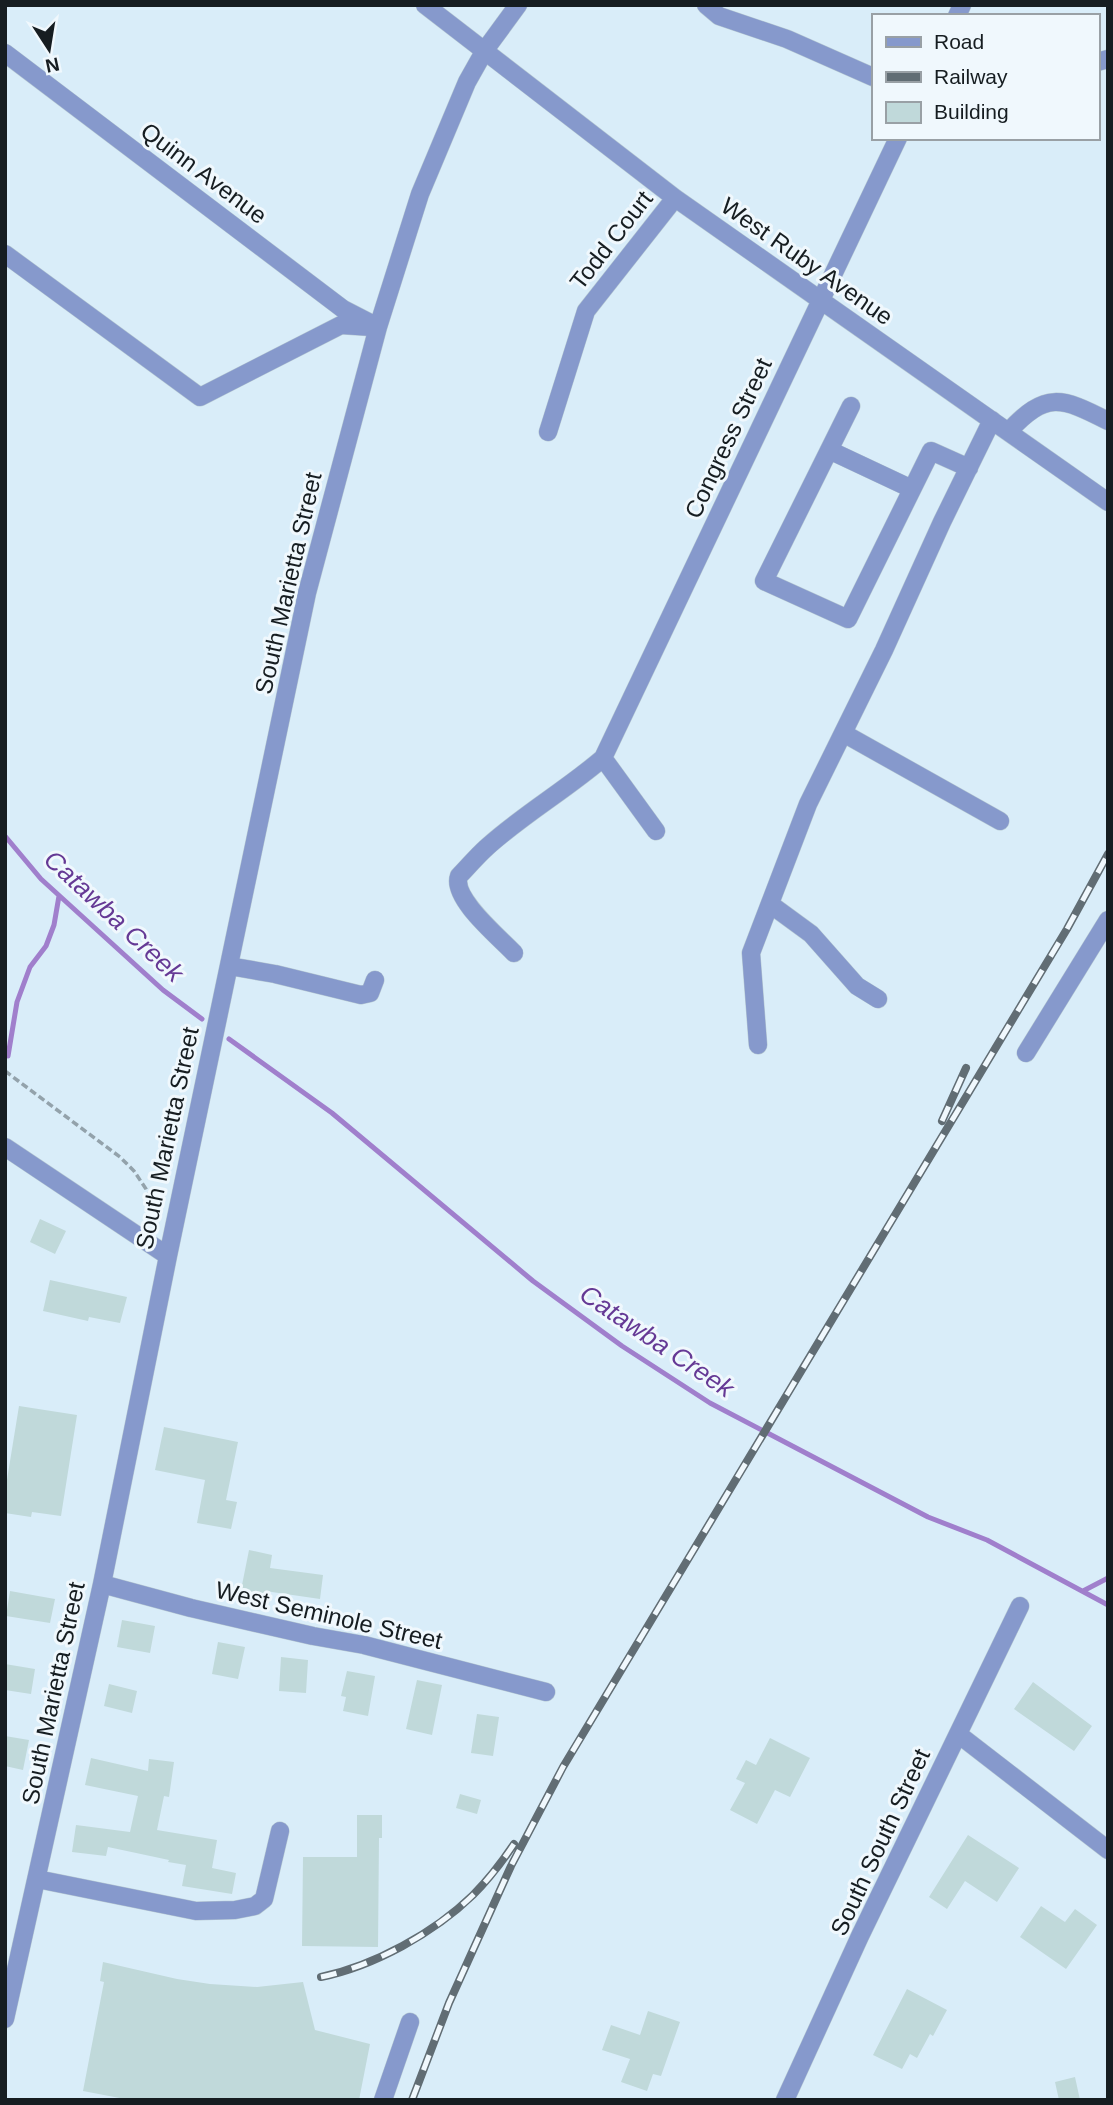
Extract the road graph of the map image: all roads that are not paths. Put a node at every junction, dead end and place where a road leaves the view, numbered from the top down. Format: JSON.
{"nodes":[{"id":1,"x":425,"y":5,"type":"edge"},
{"id":2,"x":517,"y":5,"type":"edge"},
{"id":3,"x":706,"y":5,"type":"edge"},
{"id":4,"x":485,"y":50,"type":"junction"},
{"id":5,"x":5,"y":53,"type":"edge"},
{"id":6,"x":872,"y":77,"type":"edge"},
{"id":7,"x":897,"y":140,"type":"edge"},
{"id":8,"x":675,"y":198,"type":"junction"},
{"id":9,"x":5,"y":254,"type":"edge"},
{"id":10,"x":820,"y":300,"type":"junction"},
{"id":11,"x":378,"y":327,"type":"junction"},
{"id":12,"x":850,"y":406,"type":"dead end"},
{"id":13,"x":992,"y":420,"type":"junction"},
{"id":14,"x":1108,"y":421,"type":"edge"},
{"id":15,"x":548,"y":432,"type":"dead end"},
{"id":16,"x":1008,"y":432,"type":"junction"},
{"id":17,"x":829,"y":450,"type":"junction"},
{"id":18,"x":969,"y":468,"type":"junction"},
{"id":19,"x":912,"y":489,"type":"junction"},
{"id":20,"x":1108,"y":502,"type":"edge"},
{"id":21,"x":843,"y":733,"type":"junction"},
{"id":22,"x":603,"y":758,"type":"junction"},
{"id":23,"x":1000,"y":821,"type":"dead end"},
{"id":24,"x":656,"y":831,"type":"dead end"},
{"id":25,"x":770,"y":904,"type":"junction"},
{"id":26,"x":1108,"y":920,"type":"edge"},
{"id":27,"x":514,"y":953,"type":"dead end"},
{"id":28,"x":229,"y":966,"type":"junction"},
{"id":29,"x":375,"y":980,"type":"dead end"},
{"id":30,"x":878,"y":999,"type":"dead end"},
{"id":31,"x":758,"y":1045,"type":"dead end"},
{"id":32,"x":1026,"y":1053,"type":"dead end"},
{"id":33,"x":5,"y":1147,"type":"edge"},
{"id":34,"x":167,"y":1256,"type":"junction"},
{"id":35,"x":102,"y":1584,"type":"junction"},
{"id":36,"x":1020,"y":1606,"type":"dead end"},
{"id":37,"x":546,"y":1692,"type":"dead end"},
{"id":38,"x":958,"y":1734,"type":"junction"},
{"id":39,"x":280,"y":1831,"type":"dead end"},
{"id":40,"x":1108,"y":1850,"type":"edge"},
{"id":41,"x":37,"y":1879,"type":"junction"},
{"id":42,"x":13,"y":1950,"type":"edge"},
{"id":43,"x":5,"y":2019,"type":"edge"},
{"id":44,"x":410,"y":2022,"type":"dead end"},
{"id":45,"x":383,"y":2100,"type":"edge"},
{"id":46,"x":785,"y":2100,"type":"edge"}],
"edges":[{"from":1,"to":4,"type":"street","name":"West Ruby Avenue"},
{"from":2,"to":4,"type":"street","name":"South Marietta Street"},
{"from":3,"to":6,"type":"street"},
{"from":4,"to":8,"type":"street","name":"West Ruby Avenue"},
{"from":4,"to":11,"type":"street","name":"South Marietta Street"},
{"from":5,"to":11,"type":"street","name":"Quinn Avenue"},
{"from":7,"to":10,"type":"street","name":"Congress Street"},
{"from":8,"to":10,"type":"street","name":"West Ruby Avenue"},
{"from":8,"to":15,"type":"street","name":"Todd Court"},
{"from":9,"to":11,"type":"street"},
{"from":10,"to":13,"type":"street","name":"West Ruby Avenue"},
{"from":10,"to":22,"type":"street","name":"Congress Street"},
{"from":11,"to":28,"type":"street","name":"South Marietta Street"},
{"from":12,"to":17,"type":"street"},
{"from":13,"to":16,"type":"street","name":"West Ruby Avenue"},
{"from":13,"to":18,"type":"street"},
{"from":14,"to":16,"type":"street"},
{"from":16,"to":20,"type":"street","name":"West Ruby Avenue"},
{"from":17,"to":19,"type":"street"},
{"from":17,"to":19,"type":"street"},
{"from":18,"to":19,"type":"street"},
{"from":18,"to":21,"type":"street"},
{"from":21,"to":23,"type":"street"},
{"from":21,"to":25,"type":"street"},
{"from":22,"to":24,"type":"street"},
{"from":22,"to":27,"type":"street"},
{"from":25,"to":30,"type":"street"},
{"from":25,"to":31,"type":"street"},
{"from":26,"to":32,"type":"street"},
{"from":28,"to":29,"type":"street"},
{"from":28,"to":34,"type":"street","name":"South Marietta Street"},
{"from":33,"to":34,"type":"street"},
{"from":34,"to":35,"type":"street","name":"South Marietta Street"},
{"from":35,"to":37,"type":"street","name":"West Seminole Street"},
{"from":35,"to":41,"type":"street","name":"South Marietta Street"},
{"from":36,"to":38,"type":"street","name":"South South Street"},
{"from":38,"to":40,"type":"street"},
{"from":38,"to":46,"type":"street","name":"South South Street"},
{"from":39,"to":41,"type":"street"},
{"from":41,"to":42,"type":"street","name":"South Marietta Street"},
{"from":42,"to":43,"type":"street","name":"South Marietta Street"},
{"from":44,"to":45,"type":"street"}]}
